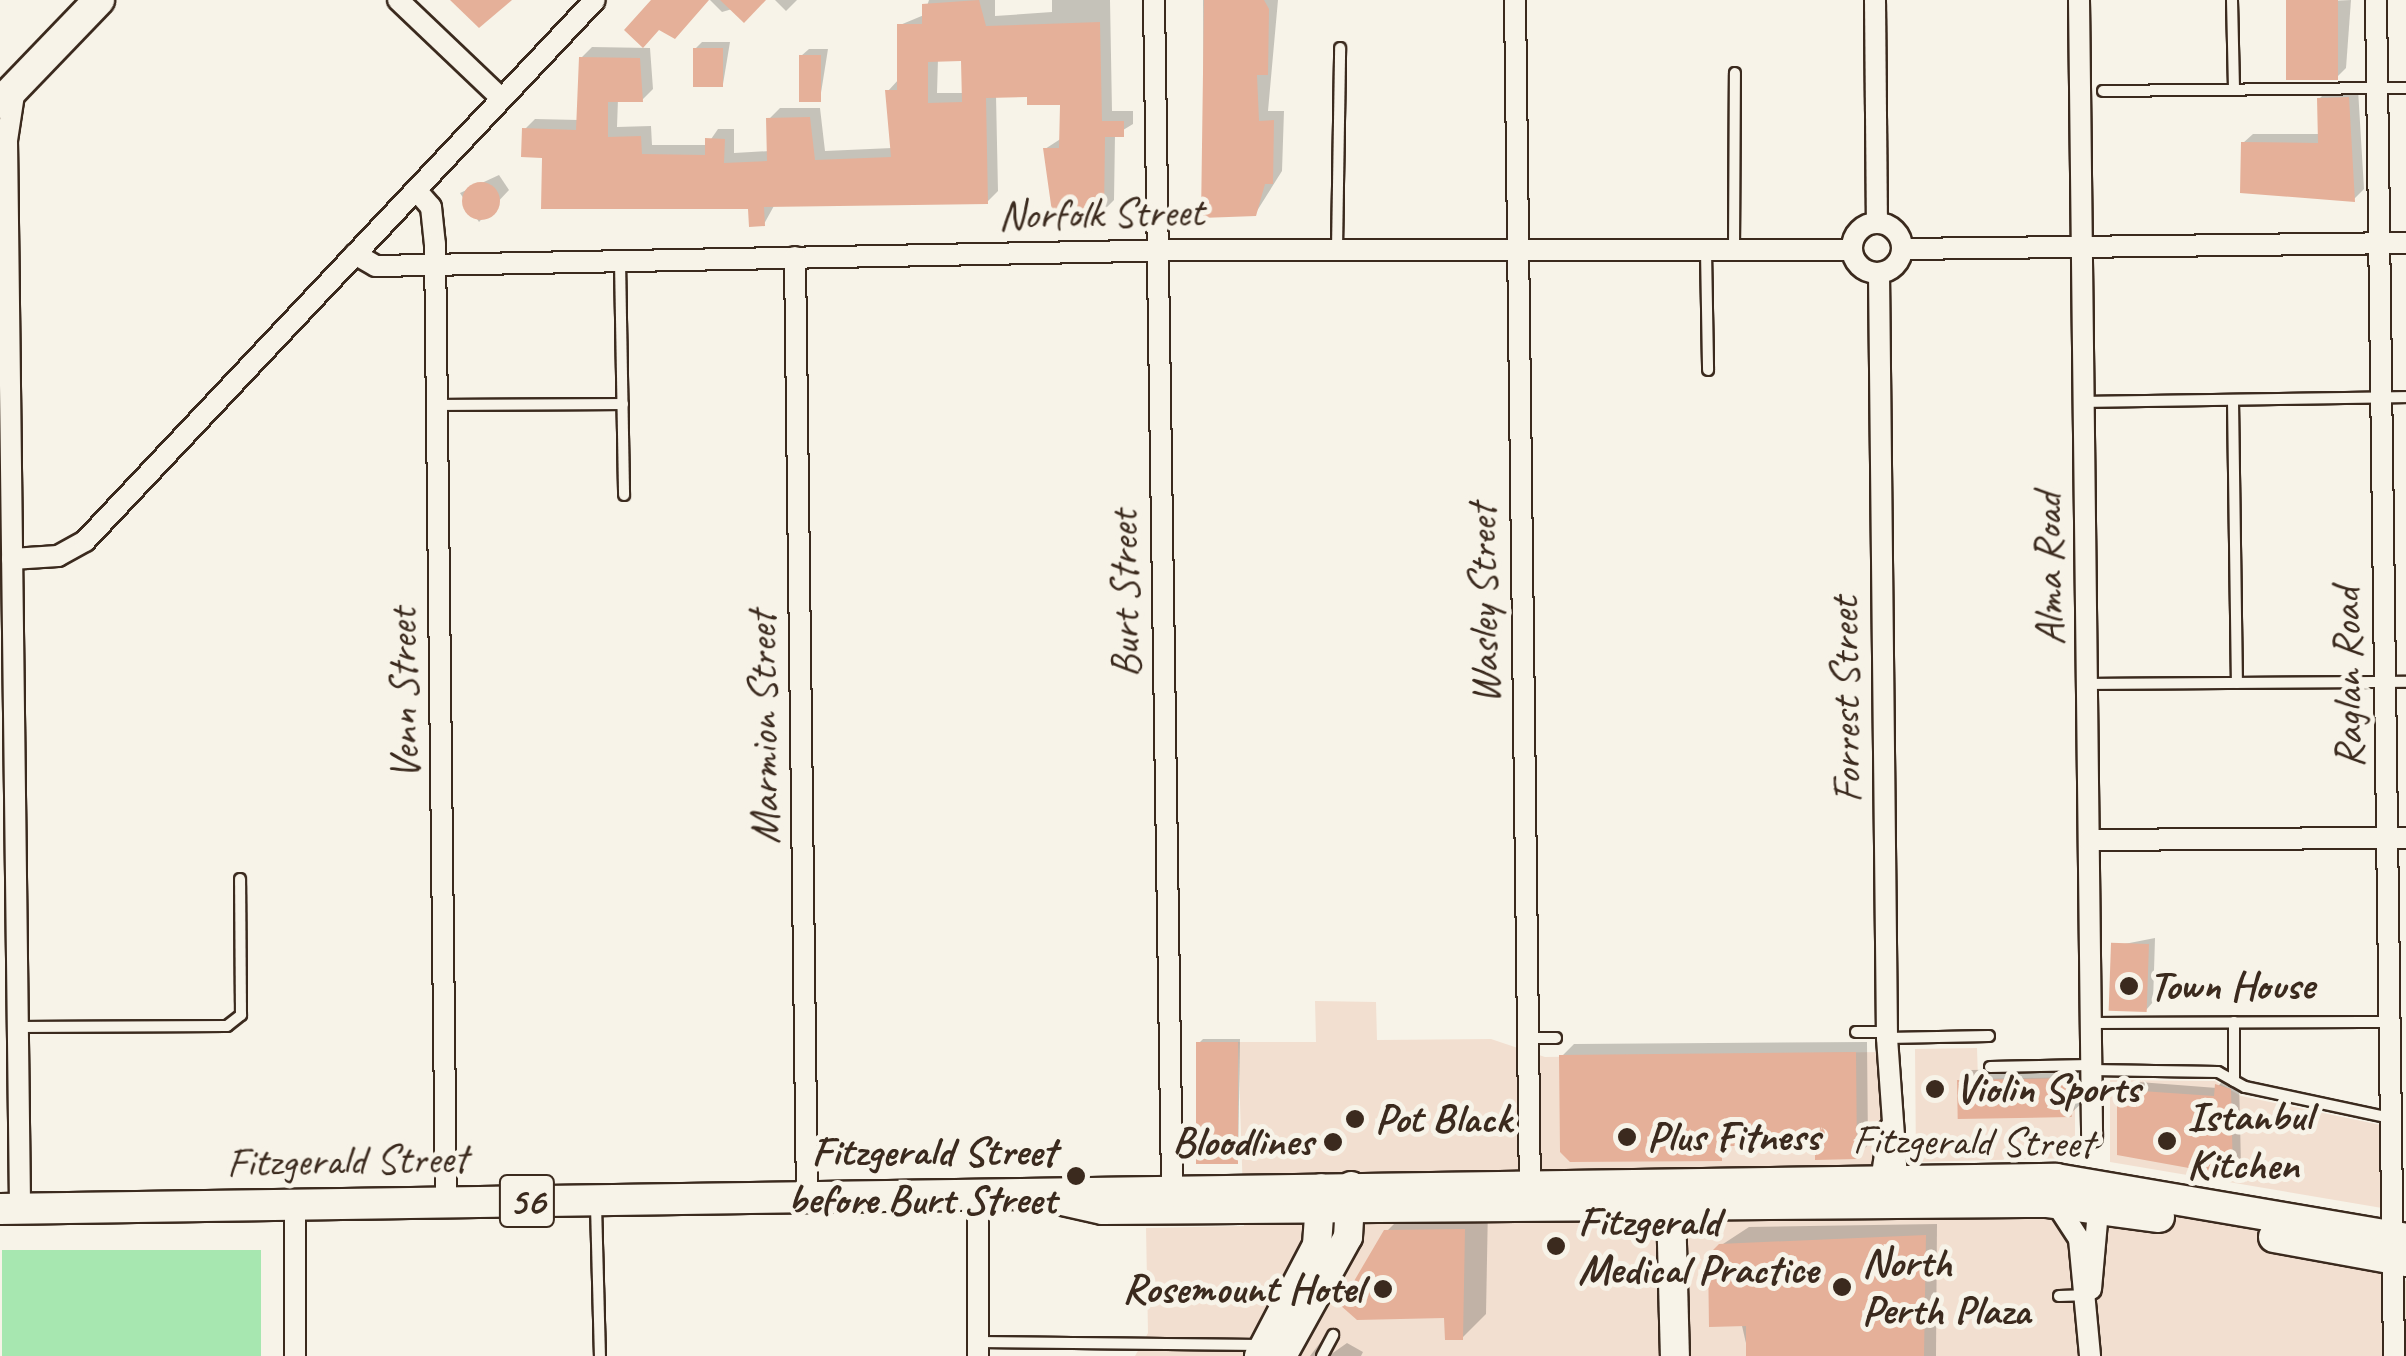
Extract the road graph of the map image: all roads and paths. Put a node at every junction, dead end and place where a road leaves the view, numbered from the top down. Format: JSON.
{"nodes":[{"id":1,"x":99,"y":0,"type":"edge"},
{"id":2,"x":398,"y":0,"type":"edge"},
{"id":3,"x":595,"y":0,"type":"edge"},
{"id":4,"x":1154,"y":0,"type":"edge"},
{"id":5,"x":1515,"y":0,"type":"edge"},
{"id":6,"x":1876,"y":0,"type":"edge"},
{"id":7,"x":2079,"y":0,"type":"edge"},
{"id":8,"x":2232,"y":0,"type":"edge"},
{"id":9,"x":2376,"y":0,"type":"edge"},
{"id":10,"x":1340,"y":48,"type":"dead end"},
{"id":11,"x":1735,"y":73,"type":"dead end"},
{"id":12,"x":2378,"y":88,"type":"junction"},
{"id":13,"x":2406,"y":88,"type":"edge"},
{"id":14,"x":2234,"y":90,"type":"junction"},
{"id":15,"x":2103,"y":92,"type":"dead end"},
{"id":16,"x":8,"y":96,"type":"edge"},
{"id":17,"x":500,"y":97,"type":"junction"},
{"id":18,"x":6,"y":181,"type":"edge"},
{"id":19,"x":417,"y":191,"type":"junction"},
{"id":20,"x":1877,"y":223,"type":"junction"},
{"id":21,"x":2378,"y":243,"type":"junction"},
{"id":22,"x":2406,"y":244,"type":"edge"},
{"id":23,"x":2082,"y":246,"type":"junction"},
{"id":24,"x":1902,"y":248,"type":"junction"},
{"id":25,"x":1338,"y":249,"type":"junction"},
{"id":26,"x":1157,"y":250,"type":"junction"},
{"id":27,"x":1734,"y":250,"type":"junction"},
{"id":28,"x":1852,"y":250,"type":"junction"},
{"id":29,"x":1706,"y":251,"type":"junction"},
{"id":30,"x":355,"y":254,"type":"junction"},
{"id":31,"x":1518,"y":254,"type":"junction"},
{"id":32,"x":795,"y":257,"type":"junction"},
{"id":33,"x":620,"y":258,"type":"junction"},
{"id":34,"x":435,"y":259,"type":"junction"},
{"id":35,"x":1879,"y":273,"type":"junction"},
{"id":36,"x":1708,"y":370,"type":"dead end"},
{"id":37,"x":6,"y":384,"type":"edge"},
{"id":38,"x":2382,"y":397,"type":"junction"},
{"id":39,"x":2406,"y":397,"type":"edge"},
{"id":40,"x":2233,"y":400,"type":"junction"},
{"id":41,"x":2084,"y":402,"type":"junction"},
{"id":42,"x":622,"y":404,"type":"junction"},
{"id":43,"x":438,"y":405,"type":"junction"},
{"id":44,"x":624,"y":495,"type":"dead end"},
{"id":45,"x":12,"y":560,"type":"junction"},
{"id":46,"x":2396,"y":682,"type":"edge"},
{"id":47,"x":2237,"y":683,"type":"junction"},
{"id":48,"x":2087,"y":684,"type":"junction"},
{"id":49,"x":2397,"y":838,"type":"edge"},
{"id":50,"x":2089,"y":840,"type":"junction"},
{"id":51,"x":240,"y":879,"type":"dead end"},
{"id":52,"x":2398,"y":995,"type":"edge"},
{"id":53,"x":2234,"y":1022,"type":"junction"},
{"id":54,"x":2390,"y":1022,"type":"junction"},
{"id":55,"x":2090,"y":1023,"type":"junction"},
{"id":56,"x":18,"y":1028,"type":"junction"},
{"id":57,"x":1856,"y":1032,"type":"dead end"},
{"id":58,"x":1887,"y":1035,"type":"junction"},
{"id":59,"x":1989,"y":1036,"type":"dead end"},
{"id":60,"x":1527,"y":1038,"type":"junction"},
{"id":61,"x":1556,"y":1038,"type":"dead end"},
{"id":62,"x":1990,"y":1066,"type":"dead end"},
{"id":63,"x":2091,"y":1067,"type":"junction"},
{"id":64,"x":2234,"y":1081,"type":"junction"},
{"id":65,"x":2396,"y":1103,"type":"edge"},
{"id":66,"x":2092,"y":1137,"type":"dead end"},
{"id":67,"x":1172,"y":1186,"type":"junction"},
{"id":68,"x":1889,"y":1192,"type":"junction"},
{"id":69,"x":1530,"y":1195,"type":"junction"},
{"id":70,"x":2099,"y":1195,"type":"junction"},
{"id":71,"x":1336,"y":1196,"type":"junction"},
{"id":72,"x":807,"y":1198,"type":"junction"},
{"id":73,"x":978,"y":1198,"type":"junction"},
{"id":74,"x":1055,"y":1198,"type":"junction"},
{"id":75,"x":596,"y":1200,"type":"junction"},
{"id":76,"x":446,"y":1202,"type":"junction"},
{"id":77,"x":2056,"y":1202,"type":"junction"},
{"id":78,"x":295,"y":1203,"type":"junction"},
{"id":79,"x":1672,"y":1206,"type":"junction"},
{"id":80,"x":10,"y":1209,"type":"edge"},
{"id":81,"x":2399,"y":1249,"type":"edge"},
{"id":82,"x":2089,"y":1295,"type":"junction"},
{"id":83,"x":2060,"y":1296,"type":"dead end"},
{"id":84,"x":1334,"y":1334,"type":"dead end"},
{"id":85,"x":1108,"y":1342,"type":"junction"},
{"id":86,"x":978,"y":1349,"type":"edge"},
{"id":87,"x":1268,"y":1353,"type":"edge"},
{"id":88,"x":295,"y":1356,"type":"edge"},
{"id":89,"x":600,"y":1356,"type":"edge"},
{"id":90,"x":1108,"y":1356,"type":"edge"},
{"id":91,"x":1322,"y":1356,"type":"edge"},
{"id":92,"x":1674,"y":1356,"type":"edge"},
{"id":93,"x":2090,"y":1356,"type":"edge"},
{"id":94,"x":2394,"y":1356,"type":"edge"}],
"edges":[{"from":1,"to":16,"type":"main road"},
{"from":2,"to":17,"type":"street"},
{"from":3,"to":17,"type":"street"},
{"from":4,"to":26,"type":"street","name":"Burt Street"},
{"from":5,"to":31,"type":"street","name":"Wasley Street"},
{"from":6,"to":20,"type":"street"},
{"from":7,"to":23,"type":"street","name":"Alma Road"},
{"from":8,"to":14,"type":"lane"},
{"from":9,"to":12,"type":"street","name":"Raglan Road"},
{"from":10,"to":25,"type":"lane"},
{"from":11,"to":27,"type":"lane"},
{"from":12,"to":13,"type":"lane"},
{"from":12,"to":14,"type":"lane"},
{"from":12,"to":21,"type":"street","name":"Raglan Road"},
{"from":14,"to":15,"type":"lane"},
{"from":16,"to":18,"type":"street"},
{"from":17,"to":19,"type":"street"},
{"from":18,"to":37,"type":"street"},
{"from":19,"to":30,"type":"street"},
{"from":19,"to":34,"type":"street","name":"Venn Street"},
{"from":20,"to":24,"type":"street"},
{"from":20,"to":28,"type":"street"},
{"from":21,"to":22,"type":"street"},
{"from":21,"to":23,"type":"street"},
{"from":21,"to":38,"type":"street","name":"Raglan Road"},
{"from":23,"to":24,"type":"street"},
{"from":23,"to":41,"type":"street","name":"Alma Road"},
{"from":24,"to":35,"type":"street"},
{"from":25,"to":26,"type":"street","name":"Norfolk Street"},
{"from":25,"to":31,"type":"street","name":"Norfolk Street"},
{"from":26,"to":32,"type":"street","name":"Norfolk Street"},
{"from":26,"to":67,"type":"street","name":"Burt Street"},
{"from":27,"to":28,"type":"street","name":"Norfolk Street"},
{"from":27,"to":29,"type":"street","name":"Norfolk Street"},
{"from":28,"to":35,"type":"street"},
{"from":29,"to":31,"type":"street","name":"Norfolk Street"},
{"from":29,"to":36,"type":"lane"},
{"from":30,"to":34,"type":"street","name":"Norfolk Street"},
{"from":30,"to":45,"type":"street"},
{"from":31,"to":60,"type":"street","name":"Wasley Street"},
{"from":32,"to":33,"type":"street","name":"Norfolk Street"},
{"from":32,"to":72,"type":"street","name":"Marmion Street"},
{"from":33,"to":34,"type":"street","name":"Norfolk Street"},
{"from":33,"to":42,"type":"lane"},
{"from":34,"to":43,"type":"street","name":"Venn Street"},
{"from":35,"to":58,"type":"street","name":"Forrest Street"},
{"from":37,"to":45,"type":"street"},
{"from":38,"to":39,"type":"lane"},
{"from":38,"to":40,"type":"lane"},
{"from":38,"to":46,"type":"street","name":"Raglan Road"},
{"from":40,"to":41,"type":"lane"},
{"from":40,"to":47,"type":"lane"},
{"from":41,"to":48,"type":"street","name":"Alma Road"},
{"from":42,"to":43,"type":"lane"},
{"from":42,"to":44,"type":"lane"},
{"from":43,"to":76,"type":"street","name":"Venn Street"},
{"from":45,"to":56,"type":"street"},
{"from":46,"to":47,"type":"lane"},
{"from":46,"to":49,"type":"street","name":"Raglan Road"},
{"from":47,"to":48,"type":"lane"},
{"from":48,"to":50,"type":"street","name":"Alma Road"},
{"from":49,"to":50,"type":"street"},
{"from":49,"to":52,"type":"street","name":"Raglan Road"},
{"from":50,"to":55,"type":"street","name":"Alma Road"},
{"from":51,"to":56,"type":"lane"},
{"from":52,"to":54,"type":"street","name":"Raglan Road"},
{"from":53,"to":54,"type":"lane"},
{"from":53,"to":55,"type":"lane"},
{"from":53,"to":64,"type":"lane"},
{"from":54,"to":65,"type":"street","name":"Raglan Road"},
{"from":55,"to":63,"type":"street","name":"Alma Road"},
{"from":56,"to":80,"type":"street"},
{"from":57,"to":58,"type":"lane"},
{"from":58,"to":59,"type":"lane"},
{"from":58,"to":68,"type":"street","name":"Forrest Street"},
{"from":60,"to":61,"type":"lane"},
{"from":60,"to":69,"type":"street","name":"Wasley Street"},
{"from":62,"to":63,"type":"lane"},
{"from":63,"to":64,"type":"lane"},
{"from":63,"to":66,"type":"street","name":"Alma Road"},
{"from":64,"to":65,"type":"lane"},
{"from":65,"to":81,"type":"street","name":"Raglan Road"},
{"from":67,"to":71,"type":"main road","name":"Fitzgerald Street","number":"56"},
{"from":67,"to":74,"type":"main road","name":"Fitzgerald Street","number":"56"},
{"from":68,"to":69,"type":"main road","name":"Fitzgerald Street","number":"56"},
{"from":68,"to":70,"type":"main road","name":"Fitzgerald Street","number":"56"},
{"from":68,"to":77,"type":"main road","name":"Fitzgerald Street","number":"56"},
{"from":68,"to":79,"type":"main road","name":"Fitzgerald Street","number":"56"},
{"from":69,"to":71,"type":"main road","name":"Fitzgerald Street","number":"56"},
{"from":69,"to":79,"type":"main road","name":"Fitzgerald Street","number":"56"},
{"from":70,"to":77,"type":"main road","name":"Fitzgerald Street","number":"56"},
{"from":70,"to":81,"type":"main road","name":"Fitzgerald Street","number":"56"},
{"from":70,"to":82,"type":"street"},
{"from":71,"to":74,"type":"main road","name":"Fitzgerald Street","number":"56"},
{"from":71,"to":87,"type":"main road"},
{"from":72,"to":73,"type":"main road","name":"Fitzgerald Street","number":"56"},
{"from":72,"to":75,"type":"main road","name":"Fitzgerald Street","number":"56"},
{"from":73,"to":74,"type":"main road","name":"Fitzgerald Street","number":"56"},
{"from":73,"to":86,"type":"street"},
{"from":75,"to":76,"type":"main road","name":"Fitzgerald Street","number":"56"},
{"from":75,"to":89,"type":"lane"},
{"from":76,"to":78,"type":"main road","name":"Fitzgerald Street","number":"56"},
{"from":77,"to":82,"type":"street"},
{"from":78,"to":80,"type":"main road","name":"Fitzgerald Street","number":"56"},
{"from":78,"to":88,"type":"street"},
{"from":79,"to":92,"type":"main road"},
{"from":81,"to":94,"type":"street","name":"Raglan Road"},
{"from":82,"to":83,"type":"lane"},
{"from":82,"to":93,"type":"street"},
{"from":84,"to":91,"type":"lane"},
{"from":85,"to":86,"type":"lane"},
{"from":85,"to":87,"type":"lane"},
{"from":85,"to":90,"type":"lane"}]}
